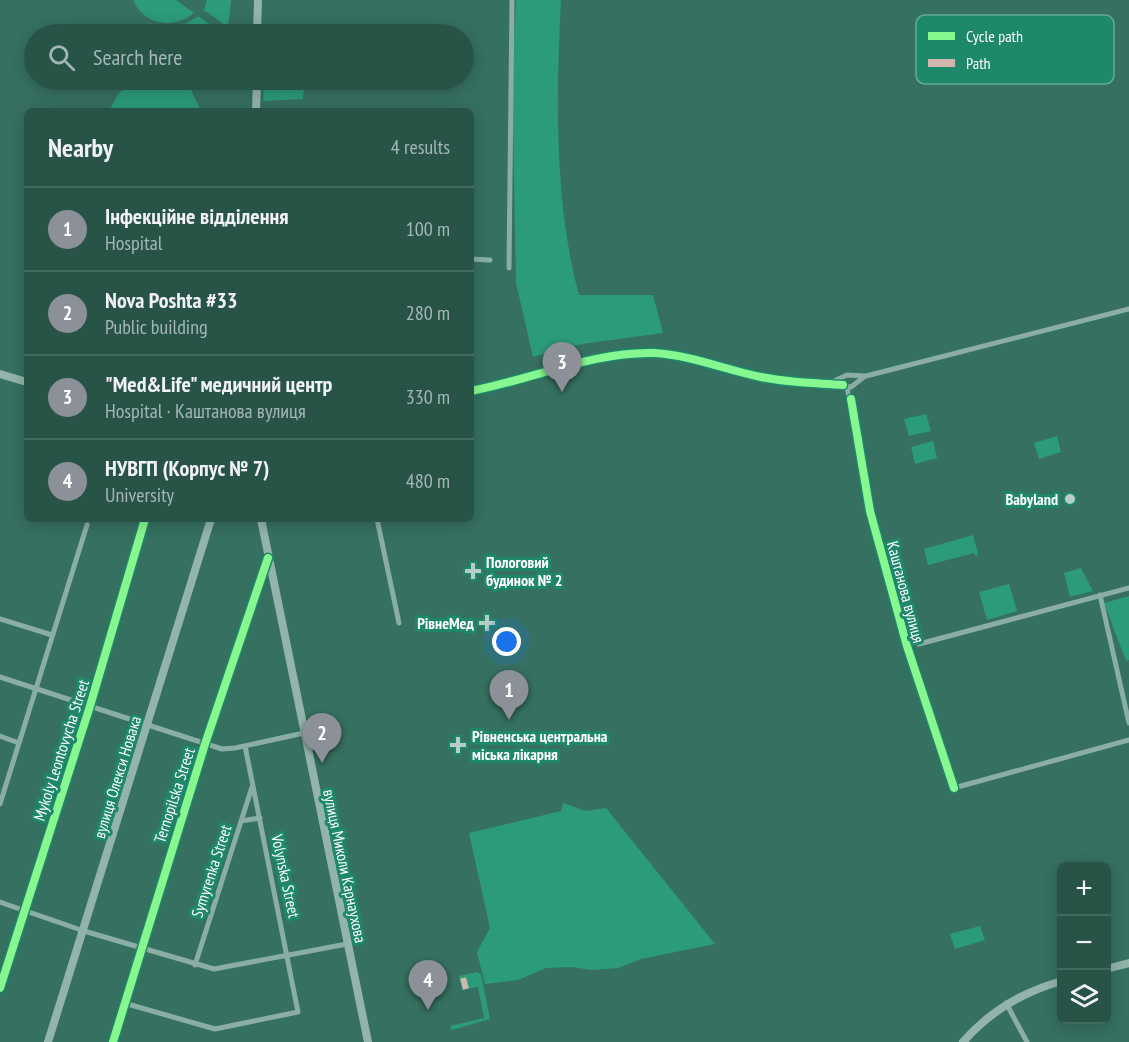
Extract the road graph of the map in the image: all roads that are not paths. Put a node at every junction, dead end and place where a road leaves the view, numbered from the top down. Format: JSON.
{"nodes":[{"id":1,"x":258,"y":0,"type":"edge"},
{"id":2,"x":512,"y":0,"type":"edge"},
{"id":3,"x":257,"y":24,"type":"edge"},
{"id":4,"x":256,"y":90,"type":"edge"},
{"id":5,"x":256,"y":108,"type":"edge"},
{"id":6,"x":474,"y":259,"type":"edge"},
{"id":7,"x":490,"y":260,"type":"dead end"},
{"id":8,"x":509,"y":268,"type":"dead end"},
{"id":9,"x":1129,"y":309,"type":"edge"},
{"id":10,"x":0,"y":374,"type":"edge"},
{"id":11,"x":24,"y":381,"type":"edge"},
{"id":12,"x":849,"y":383,"type":"junction"},
{"id":13,"x":474,"y":390,"type":"edge"},
{"id":14,"x":144,"y":522,"type":"edge"},
{"id":15,"x":210,"y":522,"type":"edge"},
{"id":16,"x":262,"y":522,"type":"edge"},
{"id":17,"x":378,"y":522,"type":"edge"},
{"id":18,"x":87,"y":525,"type":"dead end"},
{"id":19,"x":268,"y":558,"type":"junction"},
{"id":20,"x":1129,"y":588,"type":"edge"},
{"id":21,"x":1100,"y":595,"type":"junction"},
{"id":22,"x":0,"y":619,"type":"edge"},
{"id":23,"x":399,"y":623,"type":"dead end"},
{"id":24,"x":52,"y":636,"type":"junction"},
{"id":25,"x":919,"y":644,"type":"dead end"},
{"id":26,"x":0,"y":677,"type":"edge"},
{"id":27,"x":36,"y":689,"type":"junction"},
{"id":28,"x":90,"y":706,"type":"junction"},
{"id":29,"x":1129,"y":723,"type":"edge"},
{"id":30,"x":147,"y":725,"type":"junction"},
{"id":31,"x":304,"y":733,"type":"junction"},
{"id":32,"x":0,"y":736,"type":"edge"},
{"id":33,"x":1129,"y":740,"type":"edge"},
{"id":34,"x":19,"y":743,"type":"junction"},
{"id":35,"x":205,"y":744,"type":"junction"},
{"id":36,"x":245,"y":746,"type":"junction"},
{"id":37,"x":253,"y":786,"type":"junction"},
{"id":38,"x":1,"y":797,"type":"edge"},
{"id":39,"x":0,"y":804,"type":"edge"},
{"id":40,"x":260,"y":818,"type":"junction"},
{"id":41,"x":241,"y":821,"type":"junction"},
{"id":42,"x":0,"y":902,"type":"edge"},
{"id":43,"x":24,"y":910,"type":"junction"},
{"id":44,"x":84,"y":932,"type":"junction"},
{"id":45,"x":347,"y":944,"type":"junction"},
{"id":46,"x":140,"y":949,"type":"junction"},
{"id":47,"x":288,"y":956,"type":"junction"},
{"id":48,"x":1129,"y":963,"type":"edge"},
{"id":49,"x":195,"y":965,"type":"junction"},
{"id":50,"x":1111,"y":968,"type":"edge"},
{"id":51,"x":1057,"y":983,"type":"edge"},
{"id":52,"x":0,"y":988,"type":"edge"},
{"id":53,"x":124,"y":1003,"type":"junction"},
{"id":54,"x":1006,"y":1003,"type":"junction"},
{"id":55,"x":48,"y":1042,"type":"edge"},
{"id":56,"x":113,"y":1042,"type":"edge"},
{"id":57,"x":368,"y":1042,"type":"edge"},
{"id":58,"x":963,"y":1042,"type":"edge"},
{"id":59,"x":1027,"y":1042,"type":"edge"}],
"edges":[{"from":1,"to":3,"type":"main road"},
{"from":2,"to":8,"type":"street"},
{"from":4,"to":5,"type":"main road"},
{"from":6,"to":7,"type":"street"},
{"from":9,"to":12,"type":"street"},
{"from":10,"to":11,"type":"main road"},
{"from":12,"to":13,"type":"street"},
{"from":12,"to":33,"type":"street","name":"Каштанова вулиця"},
{"from":14,"to":28,"type":"street","name":"Mykoly Leontovycha Street"},
{"from":15,"to":30,"type":"main road","name":"вулиця Олекси Новака"},
{"from":16,"to":19,"type":"main road","name":"вулиця Миколи Карнаухова"},
{"from":17,"to":23,"type":"street"},
{"from":18,"to":24,"type":"street"},
{"from":19,"to":31,"type":"main road","name":"вулиця Миколи Карнаухова"},
{"from":19,"to":35,"type":"street","name":"Ternopilska Street"},
{"from":20,"to":21,"type":"street"},
{"from":21,"to":25,"type":"street"},
{"from":21,"to":29,"type":"street"},
{"from":22,"to":24,"type":"street"},
{"from":24,"to":27,"type":"street"},
{"from":26,"to":27,"type":"street"},
{"from":27,"to":28,"type":"street"},
{"from":27,"to":34,"type":"street"},
{"from":28,"to":30,"type":"street"},
{"from":28,"to":43,"type":"street","name":"Mykoly Leontovycha Street"},
{"from":30,"to":35,"type":"street"},
{"from":30,"to":44,"type":"main road","name":"вулиця Олекси Новака"},
{"from":31,"to":36,"type":"street"},
{"from":31,"to":45,"type":"main road","name":"вулиця Миколи Карнаухова"},
{"from":32,"to":34,"type":"street"},
{"from":34,"to":38,"type":"street"},
{"from":35,"to":36,"type":"street"},
{"from":35,"to":46,"type":"street","name":"Ternopilska Street"},
{"from":36,"to":37,"type":"street","name":"Volynska Street"},
{"from":37,"to":40,"type":"street","name":"Volynska Street"},
{"from":37,"to":41,"type":"street","name":"Symyrenka Street"},
{"from":38,"to":39,"type":"street"},
{"from":40,"to":41,"type":"street"},
{"from":40,"to":47,"type":"street","name":"Volynska Street"},
{"from":41,"to":49,"type":"street","name":"Symyrenka Street"},
{"from":42,"to":43,"type":"street"},
{"from":43,"to":44,"type":"street"},
{"from":43,"to":52,"type":"street","name":"Mykoly Leontovycha Street"},
{"from":44,"to":46,"type":"street"},
{"from":44,"to":55,"type":"main road","name":"вулиця Олекси Новака"},
{"from":45,"to":47,"type":"street"},
{"from":45,"to":57,"type":"main road","name":"вулиця Миколи Карнаухова"},
{"from":46,"to":49,"type":"street"},
{"from":46,"to":53,"type":"street","name":"Ternopilska Street"},
{"from":47,"to":49,"type":"street"},
{"from":47,"to":53,"type":"street","name":"Volynska Street"},
{"from":48,"to":50,"type":"main road"},
{"from":51,"to":54,"type":"main road"},
{"from":53,"to":56,"type":"street","name":"Ternopilska Street"},
{"from":54,"to":58,"type":"main road"},
{"from":54,"to":59,"type":"street"}]}
